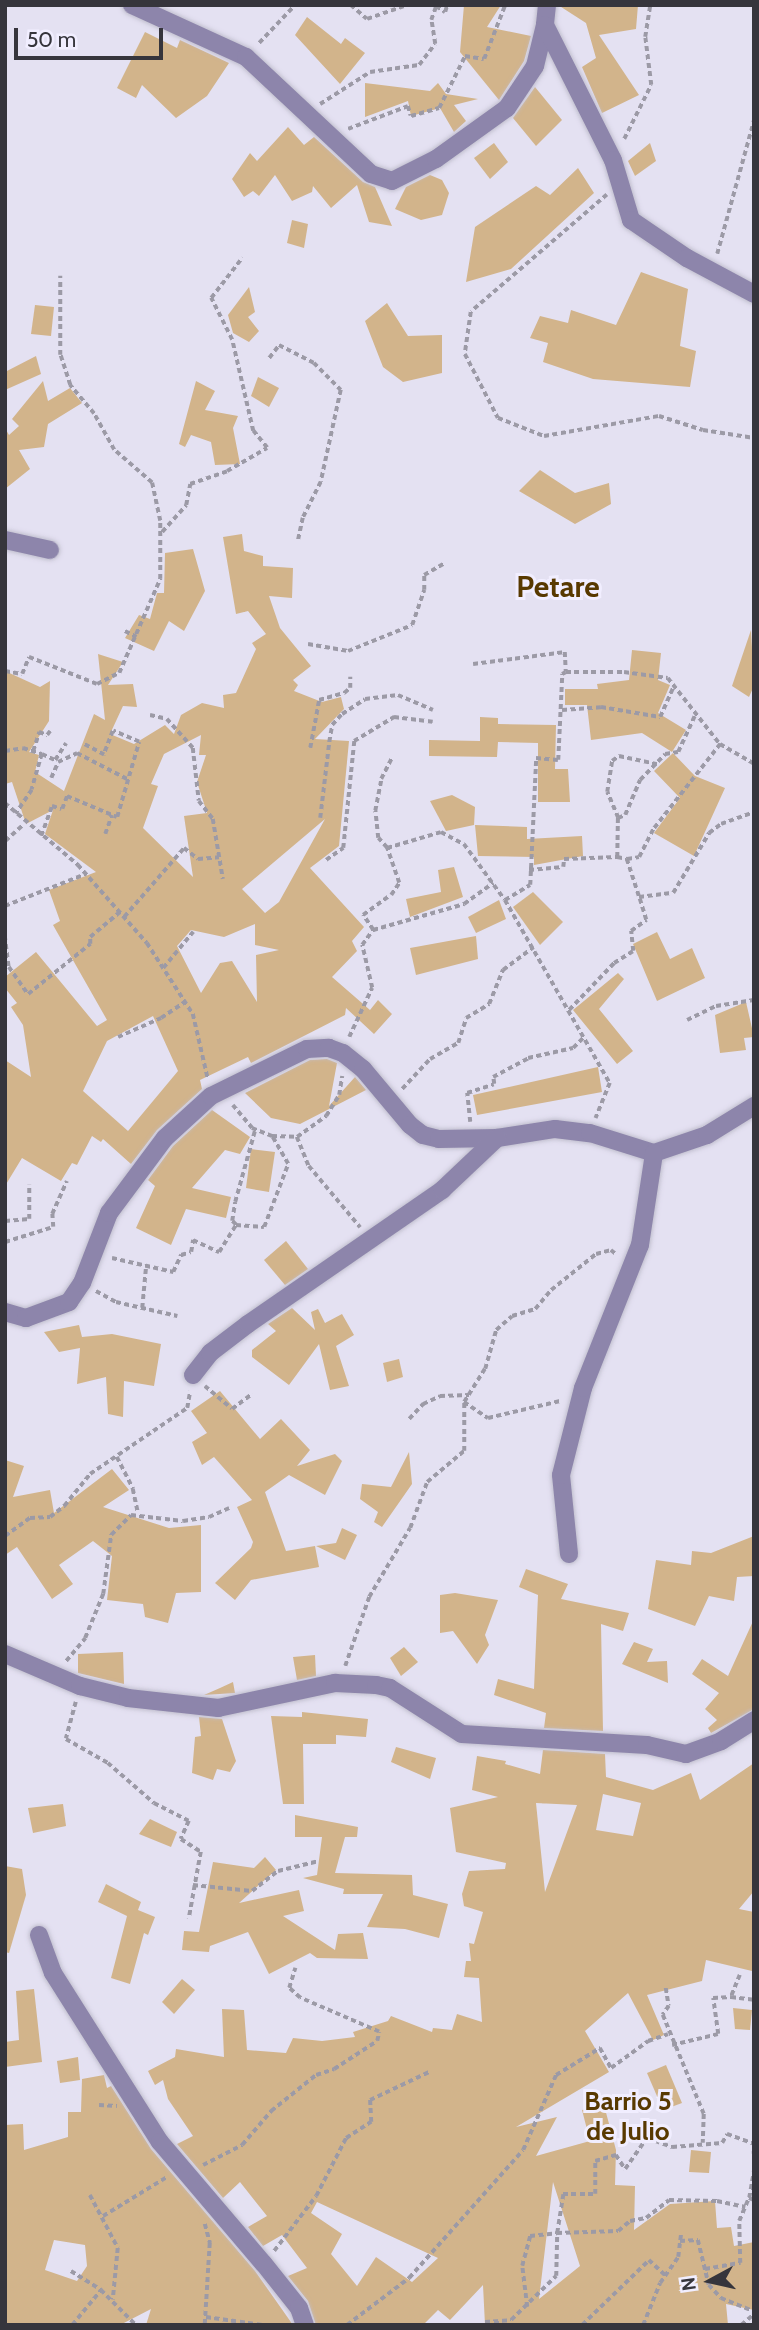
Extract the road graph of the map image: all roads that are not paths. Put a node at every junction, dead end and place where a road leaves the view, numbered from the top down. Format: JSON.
{"nodes":[{"id":1,"x":132,"y":5,"type":"edge"},
{"id":2,"x":547,"y":5,"type":"edge"},
{"id":3,"x":545,"y":25,"type":"junction"},
{"id":4,"x":754,"y":294,"type":"edge"},
{"id":5,"x":5,"y":540,"type":"edge"},
{"id":6,"x":50,"y":550,"type":"dead end"},
{"id":7,"x":754,"y":1106,"type":"edge"},
{"id":8,"x":497,"y":1138,"type":"junction"},
{"id":9,"x":654,"y":1153,"type":"junction"},
{"id":10,"x":5,"y":1311,"type":"edge"},
{"id":11,"x":192,"y":1375,"type":"road end"},
{"id":12,"x":569,"y":1554,"type":"dead end"},
{"id":13,"x":5,"y":1654,"type":"edge"},
{"id":14,"x":754,"y":1720,"type":"edge"},
{"id":15,"x":39,"y":1935,"type":"dead end"},
{"id":16,"x":305,"y":2325,"type":"edge"}],
"edges":[{"from":1,"to":3,"type":"street"},
{"from":2,"to":3,"type":"street"},
{"from":3,"to":4,"type":"street"},
{"from":5,"to":6,"type":"street"},
{"from":7,"to":9,"type":"street"},
{"from":8,"to":9,"type":"street"},
{"from":8,"to":10,"type":"street"},
{"from":8,"to":11,"type":"street"},
{"from":9,"to":12,"type":"street"},
{"from":13,"to":14,"type":"street"},
{"from":15,"to":16,"type":"street"}]}
